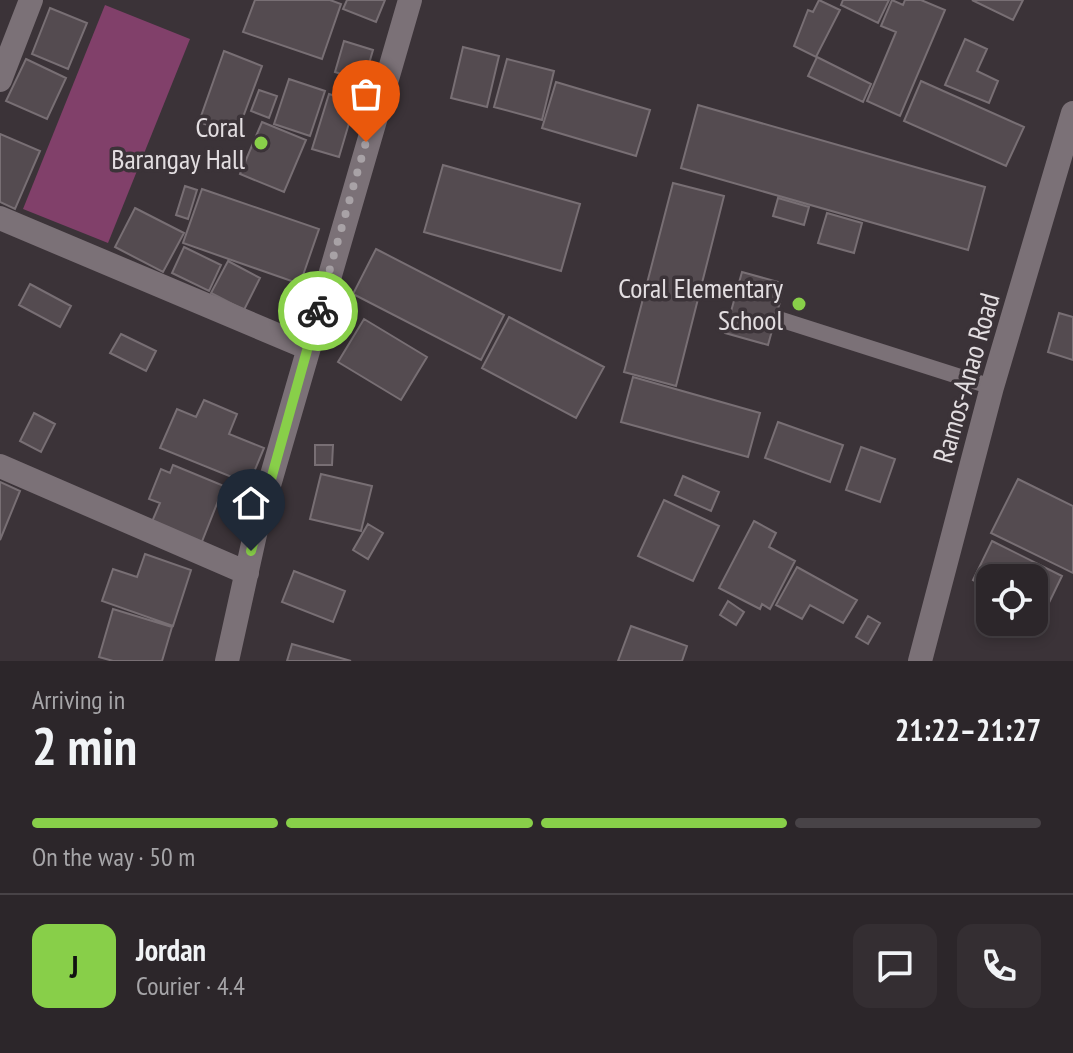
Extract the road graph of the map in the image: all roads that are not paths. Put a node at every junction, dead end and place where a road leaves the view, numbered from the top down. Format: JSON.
{"nodes":[{"id":1,"x":31,"y":0,"type":"edge"},
{"id":2,"x":410,"y":0,"type":"edge"},
{"id":3,"x":0,"y":80,"type":"edge"},
{"id":4,"x":1073,"y":113,"type":"edge"},
{"id":5,"x":0,"y":218,"type":"edge"},
{"id":6,"x":779,"y":319,"type":"dead end"},
{"id":7,"x":308,"y":348,"type":"junction"},
{"id":8,"x":992,"y":387,"type":"junction"},
{"id":9,"x":0,"y":466,"type":"edge"},
{"id":10,"x":247,"y":573,"type":"junction"},
{"id":11,"x":227,"y":661,"type":"edge"},
{"id":12,"x":920,"y":661,"type":"edge"}],
"edges":[{"from":1,"to":3,"type":"street"},
{"from":2,"to":7,"type":"street"},
{"from":4,"to":8,"type":"street","name":"Ramos-Anao Road"},
{"from":5,"to":7,"type":"street"},
{"from":6,"to":8,"type":"lane"},
{"from":7,"to":10,"type":"street"},
{"from":8,"to":12,"type":"street","name":"Ramos-Anao Road"},
{"from":9,"to":10,"type":"street"},
{"from":10,"to":11,"type":"street"}]}
